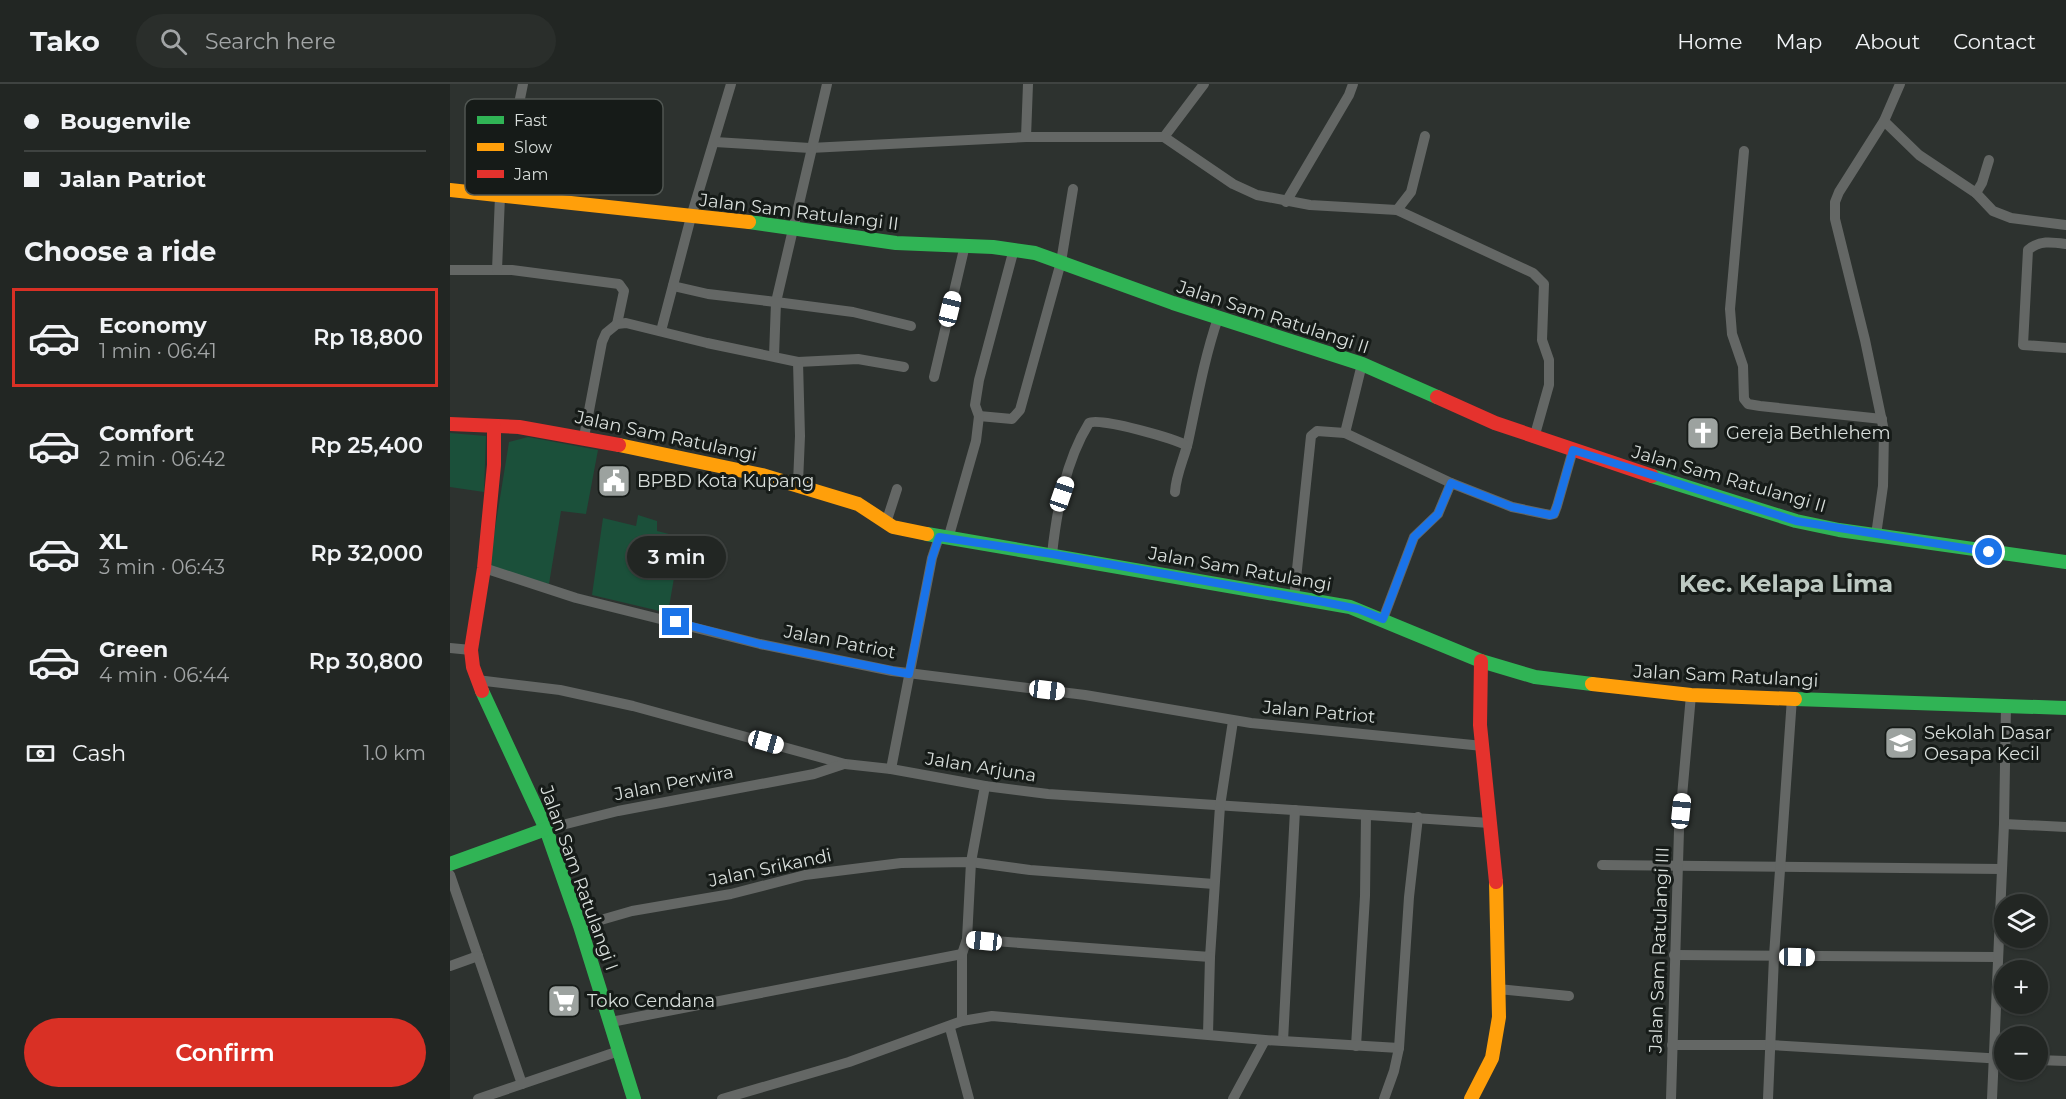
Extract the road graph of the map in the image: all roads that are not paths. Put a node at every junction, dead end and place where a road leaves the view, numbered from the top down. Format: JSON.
{"nodes":[{"id":1,"x":523,"y":84,"type":"edge"},
{"id":2,"x":732,"y":84,"type":"edge"},
{"id":3,"x":827,"y":84,"type":"edge"},
{"id":4,"x":1028,"y":84,"type":"edge"},
{"id":5,"x":1204,"y":84,"type":"edge"},
{"id":6,"x":1353,"y":84,"type":"edge"},
{"id":7,"x":1900,"y":84,"type":"edge"},
{"id":8,"x":520,"y":99,"type":"edge"},
{"id":9,"x":1884,"y":122,"type":"junction"},
{"id":10,"x":1425,"y":136,"type":"dead end"},
{"id":11,"x":1026,"y":137,"type":"junction"},
{"id":12,"x":1164,"y":137,"type":"junction"},
{"id":13,"x":715,"y":142,"type":"junction"},
{"id":14,"x":810,"y":148,"type":"junction"},
{"id":15,"x":1743,"y":151,"type":"dead end"},
{"id":16,"x":1989,"y":160,"type":"dead end"},
{"id":17,"x":1073,"y":189,"type":"dead end"},
{"id":18,"x":450,"y":190,"type":"edge"},
{"id":19,"x":465,"y":192,"type":"edge"},
{"id":20,"x":1976,"y":193,"type":"junction"},
{"id":21,"x":492,"y":195,"type":"edge"},
{"id":22,"x":500,"y":196,"type":"junction"},
{"id":23,"x":1286,"y":202,"type":"junction"},
{"id":24,"x":1397,"y":210,"type":"junction"},
{"id":25,"x":691,"y":218,"type":"junction"},
{"id":26,"x":2066,"y":225,"type":"edge"},
{"id":27,"x":794,"y":228,"type":"junction"},
{"id":28,"x":2066,"y":244,"type":"edge"},
{"id":29,"x":965,"y":245,"type":"junction"},
{"id":30,"x":1014,"y":249,"type":"junction"},
{"id":31,"x":1061,"y":262,"type":"junction"},
{"id":32,"x":450,"y":270,"type":"edge"},
{"id":33,"x":496,"y":270,"type":"junction"},
{"id":34,"x":673,"y":286,"type":"junction"},
{"id":35,"x":776,"y":302,"type":"junction"},
{"id":36,"x":1218,"y":318,"type":"junction"},
{"id":37,"x":617,"y":324,"type":"junction"},
{"id":38,"x":910,"y":326,"type":"dead end"},
{"id":39,"x":661,"y":331,"type":"junction"},
{"id":40,"x":2066,"y":348,"type":"edge"},
{"id":41,"x":774,"y":356,"type":"junction"},
{"id":42,"x":798,"y":362,"type":"junction"},
{"id":43,"x":1362,"y":364,"type":"junction"},
{"id":44,"x":904,"y":367,"type":"dead end"},
{"id":45,"x":934,"y":377,"type":"dead end"},
{"id":46,"x":979,"y":416,"type":"junction"},
{"id":47,"x":1882,"y":419,"type":"junction"},
{"id":48,"x":450,"y":424,"type":"edge"},
{"id":49,"x":494,"y":426,"type":"junction"},
{"id":50,"x":1345,"y":433,"type":"junction"},
{"id":51,"x":584,"y":437,"type":"junction"},
{"id":52,"x":1534,"y":438,"type":"junction"},
{"id":53,"x":1187,"y":446,"type":"junction"},
{"id":54,"x":1573,"y":450,"type":"junction"},
{"id":55,"x":798,"y":483,"type":"junction"},
{"id":56,"x":1451,"y":483,"type":"junction"},
{"id":57,"x":897,"y":489,"type":"dead end"},
{"id":58,"x":1175,"y":492,"type":"dead end"},
{"id":59,"x":886,"y":523,"type":"junction"},
{"id":60,"x":1876,"y":535,"type":"junction"},
{"id":61,"x":943,"y":538,"type":"junction"},
{"id":62,"x":1052,"y":554,"type":"junction"},
{"id":63,"x":2066,"y":562,"type":"edge"},
{"id":64,"x":484,"y":568,"type":"junction"},
{"id":65,"x":1294,"y":598,"type":"junction"},
{"id":66,"x":1383,"y":619,"type":"junction"},
{"id":67,"x":450,"y":648,"type":"edge"},
{"id":68,"x":471,"y":650,"type":"junction"},
{"id":69,"x":1481,"y":661,"type":"junction"},
{"id":70,"x":909,"y":674,"type":"junction"},
{"id":71,"x":477,"y":680,"type":"junction"},
{"id":72,"x":1691,"y":696,"type":"junction"},
{"id":73,"x":1792,"y":698,"type":"junction"},
{"id":74,"x":2006,"y":706,"type":"junction"},
{"id":75,"x":2066,"y":708,"type":"edge"},
{"id":76,"x":1233,"y":721,"type":"junction"},
{"id":77,"x":1483,"y":746,"type":"junction"},
{"id":78,"x":845,"y":764,"type":"junction"},
{"id":79,"x":891,"y":769,"type":"junction"},
{"id":80,"x":985,"y":786,"type":"junction"},
{"id":81,"x":1220,"y":806,"type":"junction"},
{"id":82,"x":1295,"y":810,"type":"junction"},
{"id":83,"x":1366,"y":815,"type":"junction"},
{"id":84,"x":1418,"y":817,"type":"junction"},
{"id":85,"x":1490,"y":823,"type":"junction"},
{"id":86,"x":2004,"y":824,"type":"junction"},
{"id":87,"x":2066,"y":827,"type":"edge"},
{"id":88,"x":546,"y":829,"type":"junction"},
{"id":89,"x":971,"y":862,"type":"junction"},
{"id":90,"x":450,"y":864,"type":"edge"},
{"id":91,"x":1602,"y":865,"type":"dead end"},
{"id":92,"x":1782,"y":866,"type":"junction"},
{"id":93,"x":1677,"y":868,"type":"junction"},
{"id":94,"x":2002,"y":869,"type":"junction"},
{"id":95,"x":450,"y":875,"type":"edge"},
{"id":96,"x":1214,"y":884,"type":"junction"},
{"id":97,"x":579,"y":926,"type":"junction"},
{"id":98,"x":967,"y":939,"type":"junction"},
{"id":99,"x":962,"y":954,"type":"junction"},
{"id":100,"x":1674,"y":955,"type":"junction"},
{"id":101,"x":478,"y":956,"type":"junction"},
{"id":102,"x":1774,"y":956,"type":"junction"},
{"id":103,"x":1210,"y":957,"type":"junction"},
{"id":104,"x":1998,"y":957,"type":"junction"},
{"id":105,"x":450,"y":966,"type":"edge"},
{"id":106,"x":1498,"y":989,"type":"junction"},
{"id":107,"x":1569,"y":996,"type":"dead end"},
{"id":108,"x":611,"y":1022,"type":"junction"},
{"id":109,"x":962,"y":1022,"type":"junction"},
{"id":110,"x":1999,"y":1026,"type":"edge"},
{"id":111,"x":950,"y":1028,"type":"junction"},
{"id":112,"x":1208,"y":1034,"type":"junction"},
{"id":113,"x":1265,"y":1040,"type":"junction"},
{"id":114,"x":1283,"y":1041,"type":"junction"},
{"id":115,"x":1672,"y":1045,"type":"junction"},
{"id":116,"x":1770,"y":1045,"type":"junction"},
{"id":117,"x":1356,"y":1046,"type":"junction"},
{"id":118,"x":1399,"y":1048,"type":"junction"},
{"id":119,"x":619,"y":1051,"type":"junction"},
{"id":120,"x":1994,"y":1059,"type":"edge"},
{"id":121,"x":2048,"y":1060,"type":"edge"},
{"id":122,"x":2066,"y":1061,"type":"edge"},
{"id":123,"x":1995,"y":1080,"type":"edge"},
{"id":124,"x":522,"y":1084,"type":"junction"},
{"id":125,"x":478,"y":1099,"type":"edge"},
{"id":126,"x":634,"y":1099,"type":"edge"},
{"id":127,"x":722,"y":1099,"type":"edge"},
{"id":128,"x":969,"y":1099,"type":"edge"},
{"id":129,"x":1233,"y":1099,"type":"edge"},
{"id":130,"x":1384,"y":1099,"type":"edge"},
{"id":131,"x":1471,"y":1099,"type":"edge"},
{"id":132,"x":1671,"y":1099,"type":"edge"},
{"id":133,"x":1768,"y":1099,"type":"edge"},
{"id":134,"x":1992,"y":1099,"type":"edge"}],
"edges":[{"from":1,"to":8,"type":"street"},
{"from":2,"to":13,"type":"street"},
{"from":3,"to":14,"type":"street"},
{"from":4,"to":11,"type":"street"},
{"from":5,"to":12,"type":"street"},
{"from":6,"to":23,"type":"street"},
{"from":7,"to":9,"type":"street"},
{"from":9,"to":20,"type":"street"},
{"from":9,"to":47,"type":"street"},
{"from":10,"to":24,"type":"street"},
{"from":11,"to":12,"type":"street"},
{"from":11,"to":14,"type":"street"},
{"from":12,"to":23,"type":"street"},
{"from":13,"to":14,"type":"street"},
{"from":13,"to":25,"type":"street"},
{"from":14,"to":27,"type":"street"},
{"from":15,"to":47,"type":"street"},
{"from":16,"to":20,"type":"street"},
{"from":17,"to":31,"type":"street"},
{"from":18,"to":19,"type":"main road","name":"Jalan Sam Ratulangi II"},
{"from":20,"to":26,"type":"street"},
{"from":21,"to":22,"type":"main road","name":"Jalan Sam Ratulangi II"},
{"from":22,"to":25,"type":"main road","name":"Jalan Sam Ratulangi II"},
{"from":22,"to":33,"type":"street"},
{"from":23,"to":24,"type":"street"},
{"from":24,"to":52,"type":"street"},
{"from":25,"to":27,"type":"main road","name":"Jalan Sam Ratulangi II"},
{"from":25,"to":34,"type":"street"},
{"from":27,"to":29,"type":"main road","name":"Jalan Sam Ratulangi II"},
{"from":27,"to":35,"type":"street"},
{"from":28,"to":40,"type":"street"},
{"from":29,"to":30,"type":"main road","name":"Jalan Sam Ratulangi II"},
{"from":29,"to":45,"type":"street"},
{"from":30,"to":31,"type":"main road","name":"Jalan Sam Ratulangi II"},
{"from":30,"to":46,"type":"street"},
{"from":31,"to":36,"type":"main road","name":"Jalan Sam Ratulangi II"},
{"from":31,"to":46,"type":"street"},
{"from":32,"to":33,"type":"street"},
{"from":33,"to":37,"type":"street"},
{"from":34,"to":35,"type":"street"},
{"from":34,"to":39,"type":"street"},
{"from":35,"to":38,"type":"street"},
{"from":35,"to":41,"type":"street"},
{"from":36,"to":43,"type":"main road","name":"Jalan Sam Ratulangi II"},
{"from":36,"to":53,"type":"street"},
{"from":37,"to":39,"type":"street"},
{"from":37,"to":51,"type":"street"},
{"from":39,"to":41,"type":"street"},
{"from":41,"to":42,"type":"street"},
{"from":42,"to":44,"type":"street"},
{"from":42,"to":55,"type":"street"},
{"from":43,"to":50,"type":"street"},
{"from":43,"to":52,"type":"main road","name":"Jalan Sam Ratulangi II"},
{"from":46,"to":61,"type":"street"},
{"from":47,"to":60,"type":"street"},
{"from":48,"to":49,"type":"main road","name":"Jalan Sam Ratulangi"},
{"from":49,"to":51,"type":"main road","name":"Jalan Sam Ratulangi"},
{"from":49,"to":64,"type":"main road","name":"Jalan Sam Ratulangi I"},
{"from":50,"to":56,"type":"street"},
{"from":50,"to":65,"type":"street"},
{"from":51,"to":55,"type":"main road","name":"Jalan Sam Ratulangi"},
{"from":52,"to":54,"type":"main road","name":"Jalan Sam Ratulangi II"},
{"from":53,"to":58,"type":"street"},
{"from":53,"to":62,"type":"street"},
{"from":54,"to":56,"type":"street"},
{"from":54,"to":60,"type":"main road","name":"Jalan Sam Ratulangi II"},
{"from":55,"to":59,"type":"main road","name":"Jalan Sam Ratulangi"},
{"from":56,"to":66,"type":"street"},
{"from":57,"to":59,"type":"street"},
{"from":59,"to":61,"type":"main road","name":"Jalan Sam Ratulangi"},
{"from":60,"to":63,"type":"main road","name":"Jalan Sam Ratulangi II"},
{"from":61,"to":62,"type":"main road","name":"Jalan Sam Ratulangi"},
{"from":61,"to":70,"type":"street"},
{"from":62,"to":65,"type":"main road","name":"Jalan Sam Ratulangi"},
{"from":64,"to":68,"type":"main road","name":"Jalan Sam Ratulangi I"},
{"from":64,"to":70,"type":"street","name":"Jalan Patriot"},
{"from":65,"to":66,"type":"main road","name":"Jalan Sam Ratulangi"},
{"from":66,"to":69,"type":"main road","name":"Jalan Sam Ratulangi"},
{"from":67,"to":68,"type":"street"},
{"from":68,"to":71,"type":"main road","name":"Jalan Sam Ratulangi I"},
{"from":69,"to":72,"type":"main road","name":"Jalan Sam Ratulangi"},
{"from":69,"to":77,"type":"main road"},
{"from":70,"to":76,"type":"street","name":"Jalan Patriot"},
{"from":70,"to":79,"type":"street"},
{"from":71,"to":78,"type":"street","name":"Jalan Arjuna"},
{"from":71,"to":88,"type":"main road","name":"Jalan Sam Ratulangi I"},
{"from":72,"to":73,"type":"main road","name":"Jalan Sam Ratulangi"},
{"from":72,"to":93,"type":"street","name":"Jalan Sam Ratulangi III"},
{"from":73,"to":74,"type":"main road","name":"Jalan Sam Ratulangi"},
{"from":73,"to":92,"type":"street"},
{"from":74,"to":75,"type":"main road","name":"Jalan Sam Ratulangi"},
{"from":74,"to":86,"type":"street"},
{"from":76,"to":77,"type":"street","name":"Jalan Patriot"},
{"from":76,"to":81,"type":"street"},
{"from":77,"to":85,"type":"main road"},
{"from":78,"to":79,"type":"street","name":"Jalan Arjuna"},
{"from":78,"to":88,"type":"street","name":"Jalan Perwira"},
{"from":79,"to":80,"type":"street","name":"Jalan Arjuna"},
{"from":80,"to":81,"type":"street","name":"Jalan Arjuna"},
{"from":80,"to":89,"type":"street"},
{"from":81,"to":82,"type":"street","name":"Jalan Arjuna"},
{"from":81,"to":96,"type":"street"},
{"from":82,"to":83,"type":"street","name":"Jalan Arjuna"},
{"from":82,"to":114,"type":"street"},
{"from":83,"to":84,"type":"street","name":"Jalan Arjuna"},
{"from":83,"to":117,"type":"street"},
{"from":84,"to":85,"type":"street","name":"Jalan Arjuna"},
{"from":84,"to":118,"type":"street"},
{"from":85,"to":106,"type":"main road"},
{"from":86,"to":87,"type":"street"},
{"from":86,"to":94,"type":"street"},
{"from":88,"to":90,"type":"main road"},
{"from":88,"to":97,"type":"main road","name":"Jalan Sam Ratulangi I"},
{"from":89,"to":96,"type":"street","name":"Jalan Srikandi"},
{"from":89,"to":97,"type":"street","name":"Jalan Srikandi"},
{"from":89,"to":98,"type":"street"},
{"from":91,"to":93,"type":"street"},
{"from":92,"to":93,"type":"street"},
{"from":92,"to":94,"type":"street"},
{"from":92,"to":102,"type":"street"},
{"from":93,"to":100,"type":"street","name":"Jalan Sam Ratulangi III"},
{"from":94,"to":104,"type":"street"},
{"from":95,"to":101,"type":"street"},
{"from":96,"to":103,"type":"street"},
{"from":97,"to":108,"type":"main road","name":"Jalan Sam Ratulangi I"},
{"from":98,"to":99,"type":"street"},
{"from":98,"to":103,"type":"street"},
{"from":99,"to":108,"type":"street"},
{"from":99,"to":109,"type":"street"},
{"from":100,"to":102,"type":"street"},
{"from":100,"to":115,"type":"street","name":"Jalan Sam Ratulangi III"},
{"from":101,"to":105,"type":"street"},
{"from":101,"to":124,"type":"street"},
{"from":102,"to":104,"type":"street"},
{"from":102,"to":116,"type":"street"},
{"from":103,"to":112,"type":"street"},
{"from":104,"to":110,"type":"street"},
{"from":106,"to":107,"type":"street"},
{"from":106,"to":131,"type":"main road"},
{"from":108,"to":119,"type":"main road","name":"Jalan Sam Ratulangi I"},
{"from":109,"to":111,"type":"street"},
{"from":109,"to":112,"type":"street"},
{"from":111,"to":127,"type":"street"},
{"from":111,"to":128,"type":"street"},
{"from":112,"to":113,"type":"street"},
{"from":113,"to":114,"type":"street"},
{"from":113,"to":129,"type":"street"},
{"from":114,"to":117,"type":"street"},
{"from":115,"to":116,"type":"street"},
{"from":115,"to":132,"type":"street","name":"Jalan Sam Ratulangi III"},
{"from":116,"to":120,"type":"street"},
{"from":116,"to":133,"type":"street"},
{"from":117,"to":118,"type":"street"},
{"from":118,"to":130,"type":"street"},
{"from":119,"to":124,"type":"street"},
{"from":119,"to":126,"type":"main road","name":"Jalan Sam Ratulangi I"},
{"from":121,"to":122,"type":"street"},
{"from":123,"to":134,"type":"street"},
{"from":124,"to":125,"type":"street"}]}
